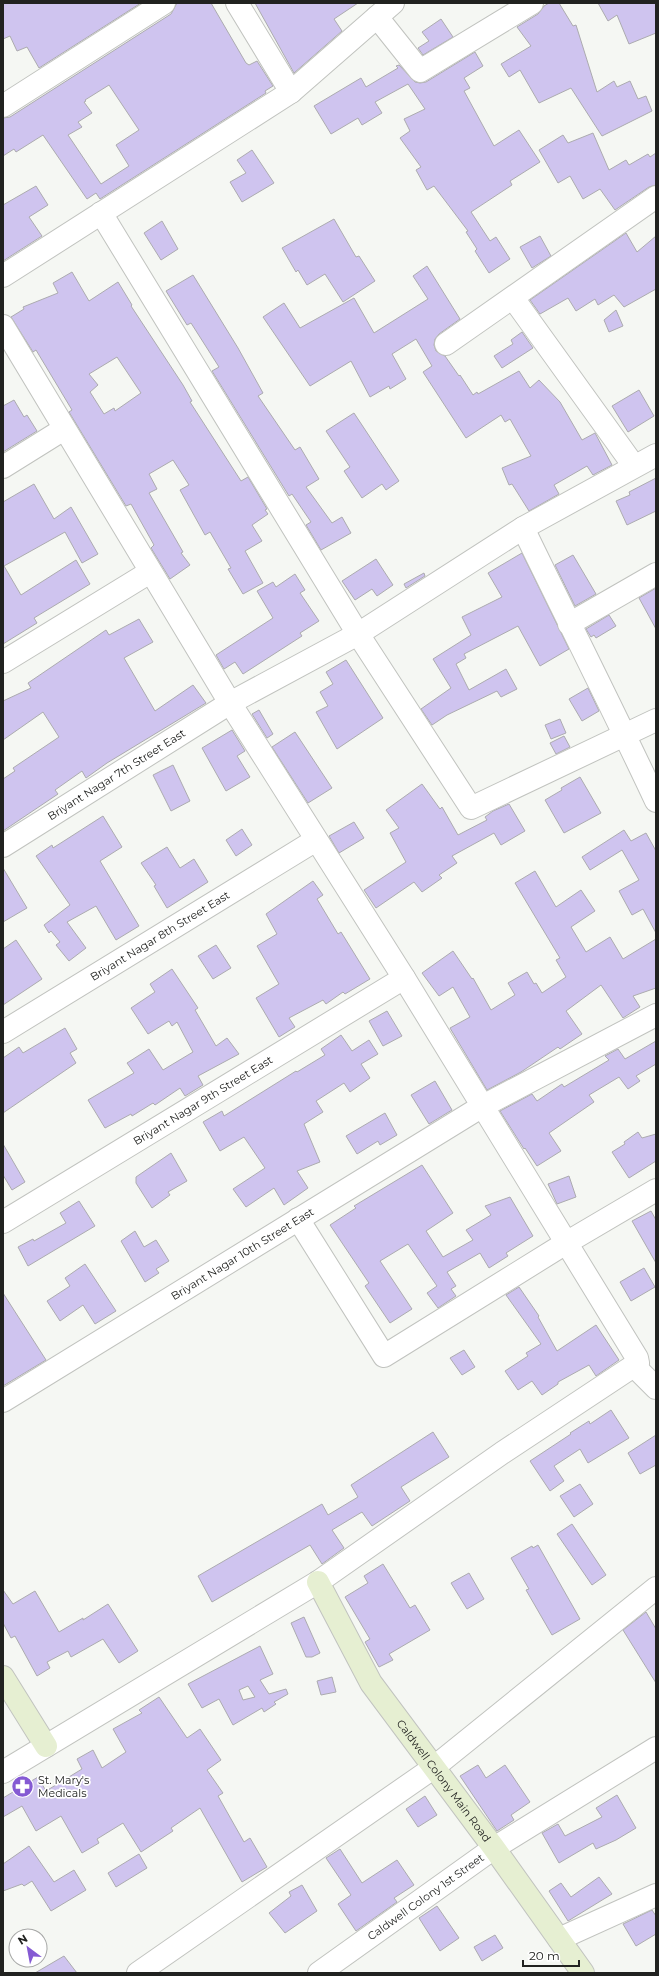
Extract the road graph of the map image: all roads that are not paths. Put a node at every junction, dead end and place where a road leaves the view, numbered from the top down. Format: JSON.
{"nodes":[{"id":1,"x":164,"y":3,"type":"edge"},
{"id":2,"x":237,"y":3,"type":"edge"},
{"id":3,"x":393,"y":3,"type":"edge"},
{"id":4,"x":532,"y":3,"type":"edge"},
{"id":5,"x":377,"y":17,"type":"junction"},
{"id":6,"x":290,"y":92,"type":"junction"},
{"id":7,"x":3,"y":106,"type":"edge"},
{"id":8,"x":656,"y":197,"type":"edge"},
{"id":9,"x":101,"y":213,"type":"junction"},
{"id":10,"x":3,"y":276,"type":"edge"},
{"id":11,"x":512,"y":298,"type":"junction"},
{"id":12,"x":3,"y":326,"type":"edge"},
{"id":13,"x":446,"y":344,"type":"dead end"},
{"id":14,"x":64,"y":429,"type":"junction"},
{"id":15,"x":656,"y":455,"type":"edge"},
{"id":16,"x":634,"y":466,"type":"junction"},
{"id":17,"x":3,"y":467,"type":"edge"},
{"id":18,"x":523,"y":528,"type":"junction"},
{"id":19,"x":150,"y":572,"type":"junction"},
{"id":20,"x":656,"y":574,"type":"edge"},
{"id":21,"x":569,"y":624,"type":"junction"},
{"id":22,"x":358,"y":634,"type":"junction"},
{"id":23,"x":3,"y":662,"type":"edge"},
{"id":24,"x":230,"y":703,"type":"junction"},
{"id":25,"x":656,"y":720,"type":"edge"},
{"id":26,"x":626,"y":736,"type":"junction"},
{"id":27,"x":656,"y":801,"type":"edge"},
{"id":28,"x":316,"y":840,"type":"junction"},
{"id":29,"x":3,"y":846,"type":"edge"},
{"id":30,"x":404,"y":978,"type":"junction"},
{"id":31,"x":656,"y":1015,"type":"edge"},
{"id":32,"x":3,"y":1032,"type":"edge"},
{"id":33,"x":481,"y":1107,"type":"junction"},
{"id":34,"x":656,"y":1190,"type":"edge"},
{"id":35,"x":298,"y":1220,"type":"junction"},
{"id":36,"x":3,"y":1222,"type":"edge"},
{"id":37,"x":566,"y":1243,"type":"junction"},
{"id":38,"x":634,"y":1366,"type":"junction"},
{"id":39,"x":656,"y":1388,"type":"edge"},
{"id":40,"x":3,"y":1401,"type":"edge"},
{"id":41,"x":318,"y":1582,"type":"junction"},
{"id":42,"x":656,"y":1588,"type":"edge"},
{"id":43,"x":3,"y":1678,"type":"edge"},
{"id":44,"x":46,"y":1746,"type":"junction"},
{"id":45,"x":656,"y":1748,"type":"edge"},
{"id":46,"x":433,"y":1768,"type":"junction"},
{"id":47,"x":3,"y":1772,"type":"edge"},
{"id":48,"x":494,"y":1848,"type":"junction"},
{"id":49,"x":656,"y":1895,"type":"edge"},
{"id":50,"x":558,"y":1939,"type":"junction"},
{"id":51,"x":138,"y":1973,"type":"edge"},
{"id":52,"x":319,"y":1973,"type":"edge"},
{"id":53,"x":583,"y":1973,"type":"edge"}],
"edges":[{"from":1,"to":7,"type":"street"},
{"from":2,"to":6,"type":"street"},
{"from":3,"to":5,"type":"street"},
{"from":4,"to":5,"type":"street"},
{"from":5,"to":6,"type":"street"},
{"from":6,"to":9,"type":"street"},
{"from":8,"to":11,"type":"street"},
{"from":9,"to":10,"type":"street"},
{"from":9,"to":22,"type":"street"},
{"from":11,"to":13,"type":"street"},
{"from":11,"to":16,"type":"street"},
{"from":12,"to":14,"type":"street"},
{"from":14,"to":17,"type":"street"},
{"from":14,"to":19,"type":"street"},
{"from":15,"to":16,"type":"street","name":"Briyant Nagar 7th Street East"},
{"from":16,"to":18,"type":"street","name":"Briyant Nagar 7th Street East"},
{"from":18,"to":21,"type":"street"},
{"from":18,"to":22,"type":"street","name":"Briyant Nagar 7th Street East"},
{"from":19,"to":23,"type":"street"},
{"from":19,"to":24,"type":"street"},
{"from":20,"to":21,"type":"street"},
{"from":21,"to":26,"type":"street"},
{"from":22,"to":24,"type":"street","name":"Briyant Nagar 7th Street East"},
{"from":22,"to":26,"type":"street"},
{"from":24,"to":28,"type":"street"},
{"from":24,"to":29,"type":"street","name":"Briyant Nagar 7th Street East"},
{"from":25,"to":26,"type":"street"},
{"from":26,"to":27,"type":"street"},
{"from":28,"to":30,"type":"street"},
{"from":28,"to":32,"type":"street","name":"Briyant Nagar 8th Street East"},
{"from":30,"to":33,"type":"street"},
{"from":30,"to":36,"type":"street","name":"Briyant Nagar 9th Street East"},
{"from":31,"to":33,"type":"street","name":"Briyant Nagar 10th Street East"},
{"from":33,"to":35,"type":"street","name":"Briyant Nagar 10th Street East"},
{"from":33,"to":37,"type":"street"},
{"from":34,"to":37,"type":"street"},
{"from":35,"to":37,"type":"street"},
{"from":35,"to":40,"type":"street","name":"Briyant Nagar 10th Street East"},
{"from":37,"to":38,"type":"street"},
{"from":38,"to":39,"type":"street"},
{"from":38,"to":41,"type":"street"},
{"from":41,"to":44,"type":"street"},
{"from":41,"to":46,"type":"street","name":"Caldwell Colony Main Road"},
{"from":42,"to":46,"type":"street"},
{"from":43,"to":44,"type":"street"},
{"from":44,"to":47,"type":"street"},
{"from":45,"to":48,"type":"street","name":"Caldwell Colony 1st Street"},
{"from":46,"to":48,"type":"street","name":"Caldwell Colony Main Road"},
{"from":46,"to":51,"type":"street"},
{"from":48,"to":50,"type":"street","name":"Caldwell Colony Main Road"},
{"from":48,"to":52,"type":"street","name":"Caldwell Colony 1st Street"},
{"from":49,"to":50,"type":"street"},
{"from":50,"to":53,"type":"street","name":"Caldwell Colony Main Road"}]}
